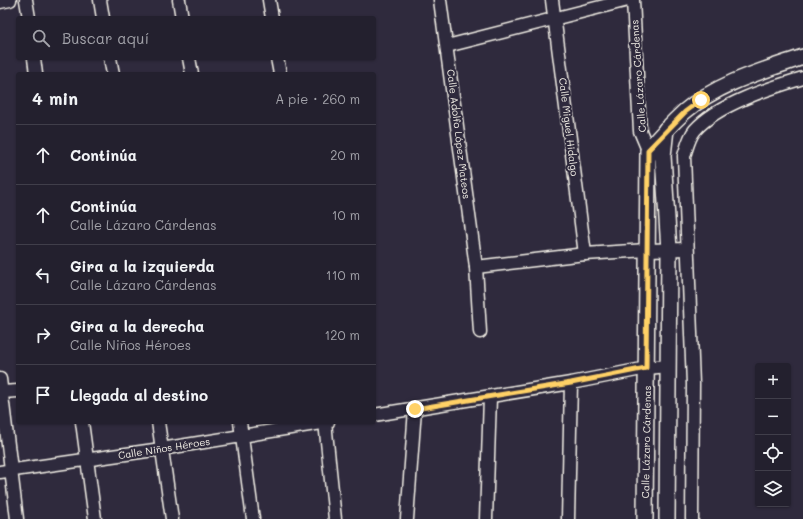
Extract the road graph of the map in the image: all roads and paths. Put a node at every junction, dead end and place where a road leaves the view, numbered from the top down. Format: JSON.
{"nodes":[{"id":1,"x":10,"y":0,"type":"edge"},
{"id":2,"x":26,"y":0,"type":"edge"},
{"id":3,"x":100,"y":0,"type":"edge"},
{"id":4,"x":180,"y":0,"type":"edge"},
{"id":5,"x":269,"y":0,"type":"edge"},
{"id":6,"x":440,"y":0,"type":"edge"},
{"id":7,"x":552,"y":0,"type":"edge"},
{"id":8,"x":628,"y":0,"type":"edge"},
{"id":9,"x":633,"y":0,"type":"edge"},
{"id":10,"x":0,"y":2,"type":"edge"},
{"id":11,"x":29,"y":16,"type":"edge"},
{"id":12,"x":103,"y":16,"type":"edge"},
{"id":13,"x":182,"y":16,"type":"edge"},
{"id":14,"x":272,"y":16,"type":"edge"},
{"id":15,"x":555,"y":18,"type":"junction"},
{"id":16,"x":447,"y":46,"type":"junction"},
{"id":17,"x":803,"y":56,"type":"edge"},
{"id":18,"x":34,"y":60,"type":"edge"},
{"id":19,"x":110,"y":60,"type":"edge"},
{"id":20,"x":189,"y":60,"type":"edge"},
{"id":21,"x":277,"y":60,"type":"edge"},
{"id":22,"x":765,"y":69,"type":"junction"},
{"id":23,"x":36,"y":72,"type":"edge"},
{"id":24,"x":113,"y":72,"type":"edge"},
{"id":25,"x":192,"y":72,"type":"edge"},
{"id":26,"x":280,"y":72,"type":"edge"},
{"id":27,"x":803,"y":78,"type":"edge"},
{"id":28,"x":772,"y":88,"type":"junction"},
{"id":29,"x":666,"y":129,"type":"junction"},
{"id":30,"x":648,"y":150,"type":"junction"},
{"id":31,"x":663,"y":156,"type":"junction"},
{"id":32,"x":687,"y":249,"type":"junction"},
{"id":33,"x":647,"y":250,"type":"junction"},
{"id":34,"x":669,"y":250,"type":"junction"},
{"id":35,"x":585,"y":254,"type":"junction"},
{"id":36,"x":476,"y":267,"type":"junction"},
{"id":37,"x":480,"y":332,"type":"dead end"},
{"id":38,"x":669,"y":366,"type":"junction"},
{"id":39,"x":646,"y":368,"type":"junction"},
{"id":40,"x":0,"y":379,"type":"edge"},
{"id":41,"x":571,"y":383,"type":"junction"},
{"id":42,"x":16,"y":391,"type":"edge"},
{"id":43,"x":2,"y":392,"type":"junction"},
{"id":44,"x":490,"y":397,"type":"junction"},
{"id":45,"x":415,"y":409,"type":"junction"},
{"id":46,"x":376,"y":415,"type":"edge"},
{"id":47,"x":82,"y":424,"type":"edge"},
{"id":48,"x":158,"y":424,"type":"edge"},
{"id":49,"x":240,"y":424,"type":"edge"},
{"id":50,"x":312,"y":424,"type":"edge"},
{"id":51,"x":325,"y":424,"type":"edge"},
{"id":52,"x":242,"y":435,"type":"junction"},
{"id":53,"x":162,"y":449,"type":"junction"},
{"id":54,"x":86,"y":460,"type":"junction"},
{"id":55,"x":5,"y":471,"type":"edge"},
{"id":56,"x":667,"y":514,"type":"edge"},
{"id":57,"x":645,"y":515,"type":"edge"},
{"id":58,"x":17,"y":519,"type":"edge"},
{"id":59,"x":95,"y":519,"type":"edge"},
{"id":60,"x":172,"y":519,"type":"edge"},
{"id":61,"x":253,"y":519,"type":"edge"},
{"id":62,"x":335,"y":519,"type":"edge"},
{"id":63,"x":407,"y":519,"type":"edge"},
{"id":64,"x":486,"y":519,"type":"edge"},
{"id":65,"x":568,"y":519,"type":"edge"},
{"id":66,"x":692,"y":519,"type":"edge"}],
"edges":[{"from":1,"to":10,"type":"street"},
{"from":2,"to":11,"type":"street"},
{"from":3,"to":12,"type":"street"},
{"from":4,"to":13,"type":"street"},
{"from":5,"to":14,"type":"street"},
{"from":6,"to":16,"type":"street","name":"Calle Adolfo López Mateos"},
{"from":7,"to":15,"type":"street","name":"Calle Miguel Hidalgo"},
{"from":8,"to":15,"type":"street"},
{"from":9,"to":30,"type":"street","name":"Calle Lázaro Cárdenas"},
{"from":15,"to":16,"type":"street"},
{"from":15,"to":35,"type":"street","name":"Calle Miguel Hidalgo"},
{"from":16,"to":36,"type":"street","name":"Calle Adolfo López Mateos"},
{"from":17,"to":22,"type":"street","name":"Calle Lázaro Cárdenas"},
{"from":18,"to":23,"type":"street"},
{"from":19,"to":24,"type":"street"},
{"from":20,"to":25,"type":"street"},
{"from":21,"to":26,"type":"street"},
{"from":22,"to":28,"type":"street"},
{"from":22,"to":29,"type":"street","name":"Calle Lázaro Cárdenas"},
{"from":27,"to":28,"type":"street"},
{"from":28,"to":32,"type":"street"},
{"from":29,"to":30,"type":"street","name":"Calle Lázaro Cárdenas"},
{"from":29,"to":31,"type":"street"},
{"from":30,"to":31,"type":"street"},
{"from":30,"to":33,"type":"street","name":"Calle Lázaro Cárdenas"},
{"from":31,"to":34,"type":"street"},
{"from":32,"to":34,"type":"street"},
{"from":32,"to":66,"type":"street"},
{"from":33,"to":34,"type":"street"},
{"from":33,"to":35,"type":"street"},
{"from":33,"to":39,"type":"street","name":"Calle Lázaro Cárdenas"},
{"from":34,"to":38,"type":"street"},
{"from":35,"to":36,"type":"street"},
{"from":36,"to":37,"type":"street","name":"Calle Adolfo López Mateos"},
{"from":38,"to":39,"type":"street"},
{"from":38,"to":56,"type":"street"},
{"from":39,"to":41,"type":"street"},
{"from":39,"to":57,"type":"street","name":"Calle Lázaro Cárdenas"},
{"from":40,"to":43,"type":"street"},
{"from":41,"to":44,"type":"street"},
{"from":41,"to":65,"type":"street"},
{"from":42,"to":43,"type":"street"},
{"from":43,"to":55,"type":"street"},
{"from":44,"to":45,"type":"street"},
{"from":44,"to":64,"type":"street"},
{"from":45,"to":46,"type":"street"},
{"from":45,"to":63,"type":"street"},
{"from":47,"to":54,"type":"street"},
{"from":48,"to":53,"type":"street"},
{"from":49,"to":52,"type":"street"},
{"from":50,"to":52,"type":"street","name":"Calle Niños Héroes"},
{"from":51,"to":62,"type":"street"},
{"from":52,"to":53,"type":"street","name":"Calle Niños Héroes"},
{"from":52,"to":61,"type":"street"},
{"from":53,"to":54,"type":"street","name":"Calle Niños Héroes"},
{"from":53,"to":60,"type":"street"},
{"from":54,"to":55,"type":"street","name":"Calle Niños Héroes"},
{"from":54,"to":59,"type":"street"},
{"from":55,"to":58,"type":"street"},
{"from":56,"to":57,"type":"street"}]}
